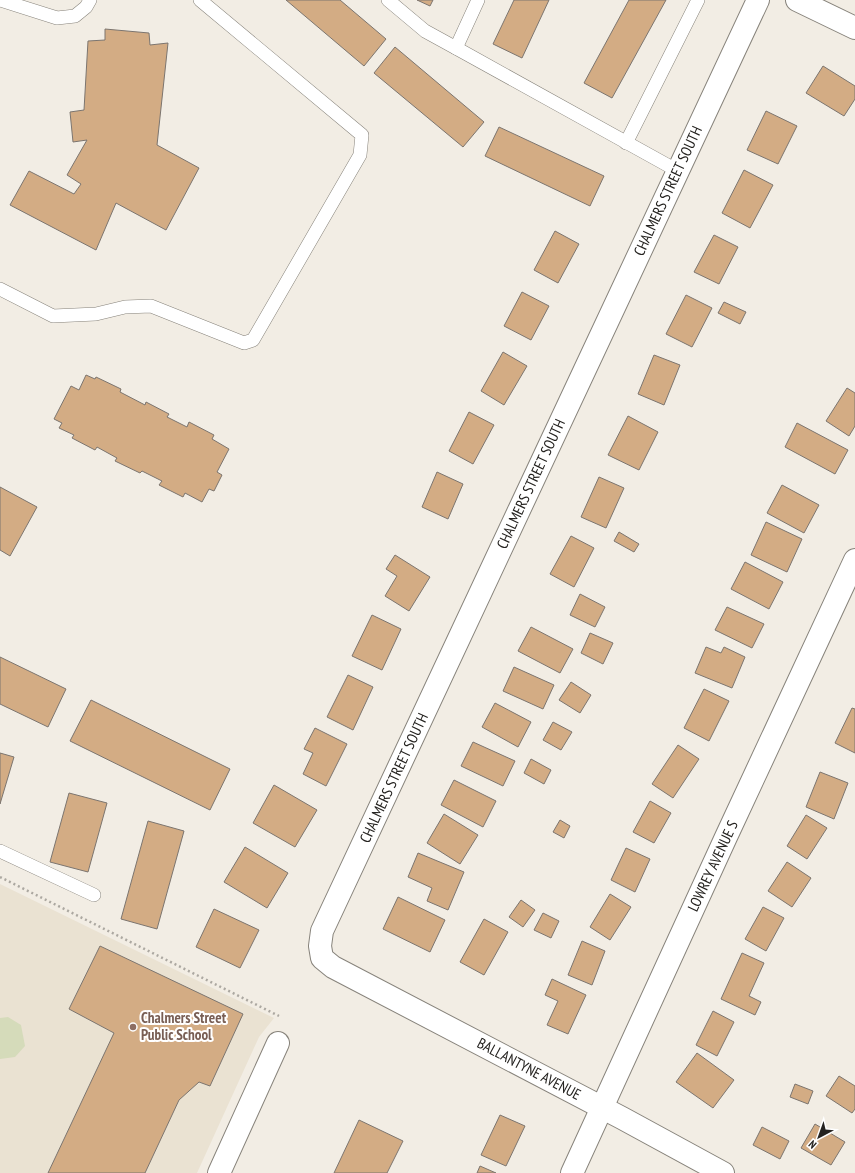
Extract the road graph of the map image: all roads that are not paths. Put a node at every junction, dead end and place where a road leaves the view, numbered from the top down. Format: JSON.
{"nodes":[{"id":1,"x":0,"y":0,"type":"edge"},
{"id":2,"x":90,"y":0,"type":"edge"},
{"id":3,"x":200,"y":0,"type":"edge"},
{"id":4,"x":388,"y":0,"type":"edge"},
{"id":5,"x":478,"y":0,"type":"edge"},
{"id":6,"x":698,"y":0,"type":"edge"},
{"id":7,"x":758,"y":0,"type":"edge"},
{"id":8,"x":796,"y":0,"type":"edge"},
{"id":9,"x":855,"y":28,"type":"edge"},
{"id":10,"x":456,"y":48,"type":"junction"},
{"id":11,"x":626,"y":143,"type":"junction"},
{"id":12,"x":678,"y":171,"type":"junction"},
{"id":13,"x":0,"y":288,"type":"edge"},
{"id":14,"x":855,"y":560,"type":"edge"},
{"id":15,"x":0,"y":851,"type":"edge"},
{"id":16,"x":94,"y":895,"type":"dead end"},
{"id":17,"x":333,"y":967,"type":"joint"},
{"id":18,"x":278,"y":1043,"type":"dead end"},
{"id":19,"x":602,"y":1108,"type":"junction"},
{"id":20,"x":219,"y":1173,"type":"edge"},
{"id":21,"x":572,"y":1173,"type":"edge"},
{"id":22,"x":724,"y":1173,"type":"edge"}],
"edges":[{"from":1,"to":2,"type":"lane"},
{"from":3,"to":13,"type":"lane"},
{"from":4,"to":10,"type":"lane"},
{"from":5,"to":10,"type":"lane"},
{"from":6,"to":11,"type":"lane"},
{"from":7,"to":12,"type":"street","name":"CHALMERS STREET SOUTH"},
{"from":8,"to":9,"type":"street"},
{"from":10,"to":11,"type":"lane"},
{"from":11,"to":12,"type":"lane"},
{"from":12,"to":17,"type":"street","name":"CHALMERS STREET SOUTH"},
{"from":14,"to":19,"type":"street","name":"LOWREY AVENUE S"},
{"from":15,"to":16,"type":"lane"},
{"from":17,"to":19,"type":"street","name":"BALLANTYNE AVENUE"},
{"from":18,"to":20,"type":"street"},
{"from":19,"to":21,"type":"street","name":"LOWREY AVENUE S"},
{"from":19,"to":22,"type":"street","name":"BALLANTYNE AVENUE"}]}
